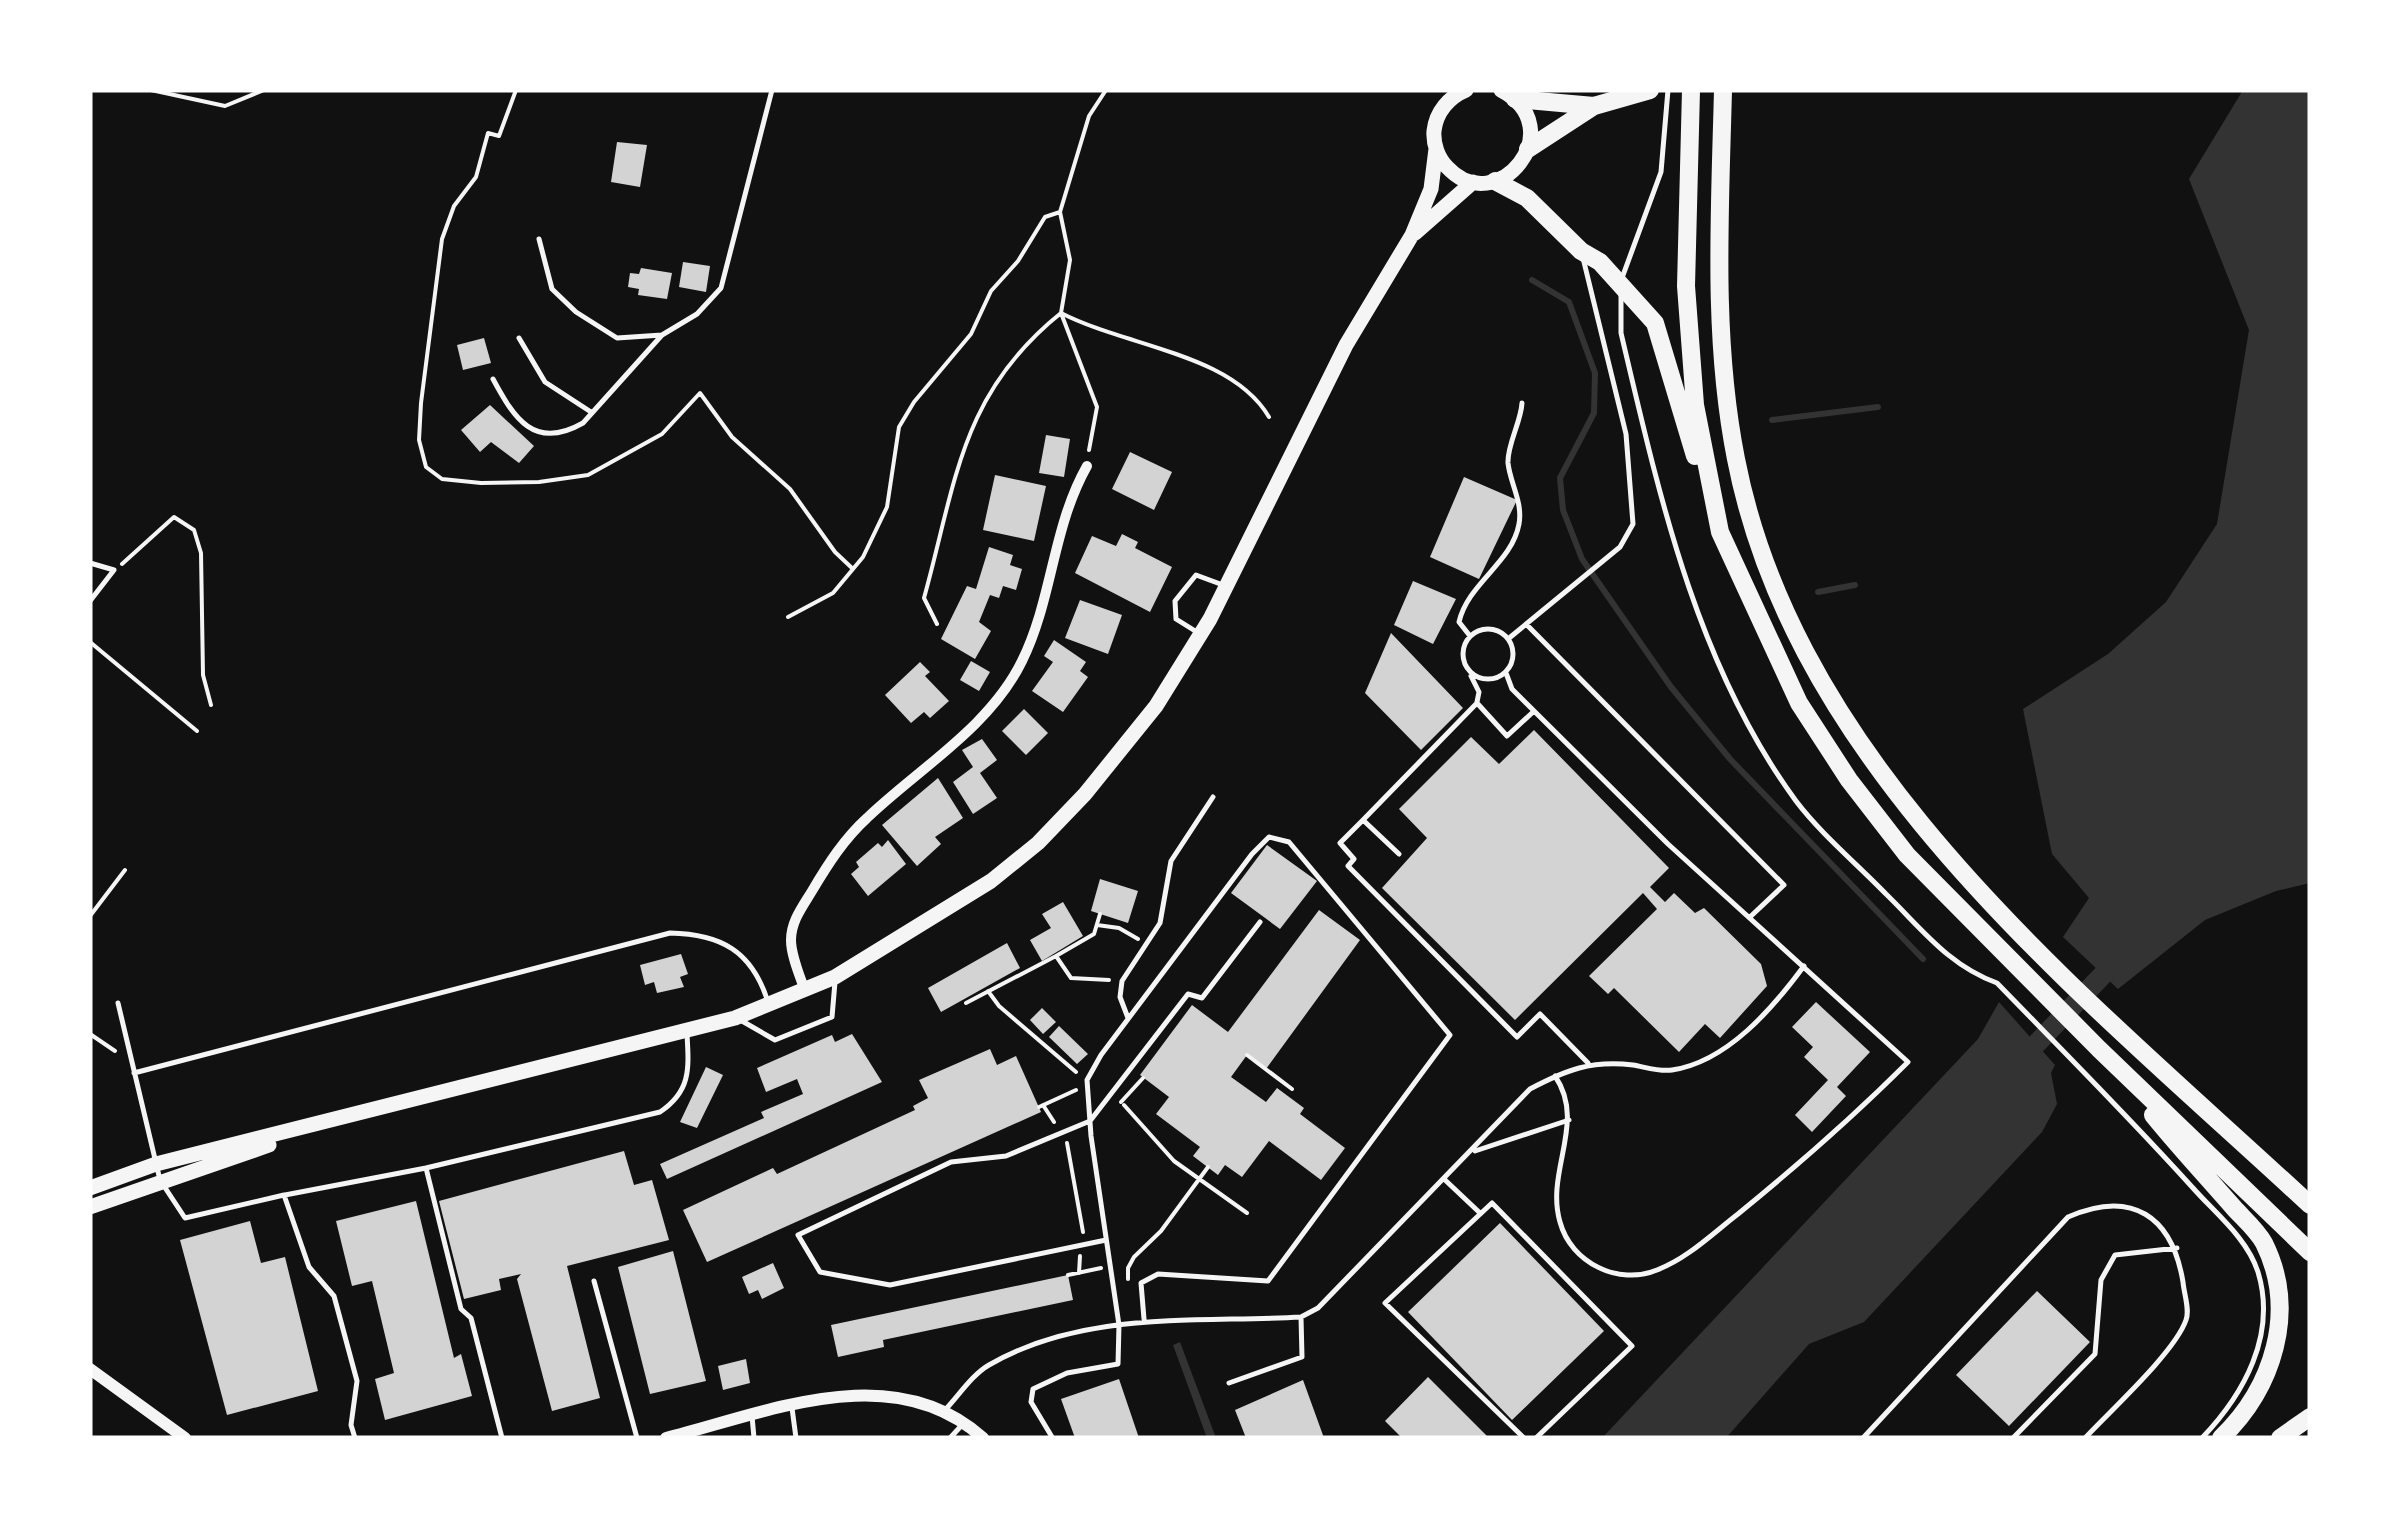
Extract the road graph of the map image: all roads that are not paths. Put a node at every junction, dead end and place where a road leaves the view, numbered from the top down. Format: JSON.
{"nodes":[{"id":1,"x":772,"y":90,"type":"edge"},
{"id":2,"x":1668,"y":90,"type":"edge"},
{"id":3,"x":1691,"y":90,"type":"edge"},
{"id":4,"x":1723,"y":90,"type":"edge"},
{"id":5,"x":1460,"y":91,"type":"edge"},
{"id":6,"x":1505,"y":92,"type":"edge"},
{"id":7,"x":1642,"y":92,"type":"edge"},
{"id":8,"x":1594,"y":106,"type":"junction"},
{"id":9,"x":1436,"y":149,"type":"junction"},
{"id":10,"x":1528,"y":150,"type":"junction"},
{"id":11,"x":1496,"y":181,"type":"junction"},
{"id":12,"x":1473,"y":182,"type":"junction"},
{"id":13,"x":1412,"y":236,"type":"junction"},
{"id":14,"x":539,"y":240,"type":"dead end"},
{"id":15,"x":1581,"y":251,"type":"junction"},
{"id":16,"x":1621,"y":282,"type":"junction"},
{"id":17,"x":662,"y":335,"type":"junction"},
{"id":18,"x":519,"y":338,"type":"dead end"},
{"id":19,"x":494,"y":379,"type":"dead end"},
{"id":20,"x":1522,"y":403,"type":"dead end"},
{"id":21,"x":591,"y":412,"type":"junction"},
{"id":22,"x":1087,"y":466,"type":"road end"},
{"id":23,"x":1720,"y":532,"type":"junction"},
{"id":24,"x":90,"y":562,"type":"edge"},
{"id":25,"x":1226,"y":586,"type":"junction"},
{"id":26,"x":90,"y":600,"type":"edge"},
{"id":27,"x":1526,"y":624,"type":"junction"},
{"id":28,"x":1200,"y":634,"type":"junction"},
{"id":29,"x":1470,"y":636,"type":"junction"},
{"id":30,"x":1508,"y":639,"type":"junction"},
{"id":31,"x":1470,"y":673,"type":"junction"},
{"id":32,"x":1506,"y":673,"type":"junction"},
{"id":33,"x":1477,"y":703,"type":"junction"},
{"id":34,"x":1534,"y":712,"type":"junction"},
{"id":35,"x":1213,"y":797,"type":"dead end"},
{"id":36,"x":1362,"y":820,"type":"junction"},
{"id":37,"x":1399,"y":854,"type":"dead end"},
{"id":38,"x":1750,"y":917,"type":"junction"},
{"id":39,"x":1260,"y":922,"type":"dead end"},
{"id":40,"x":1804,"y":966,"type":"junction"},
{"id":41,"x":836,"y":977,"type":"junction"},
{"id":42,"x":805,"y":991,"type":"junction"},
{"id":43,"x":118,"y":1003,"type":"dead end"},
{"id":44,"x":769,"y":1006,"type":"junction"},
{"id":45,"x":735,"y":1018,"type":"junction"},
{"id":46,"x":1128,"y":1018,"type":"junction"},
{"id":47,"x":687,"y":1031,"type":"junction"},
{"id":48,"x":2099,"y":1049,"type":"junction"},
{"id":49,"x":1588,"y":1063,"type":"junction"},
{"id":50,"x":134,"y":1073,"type":"junction"},
{"id":51,"x":1555,"y":1076,"type":"junction"},
{"id":52,"x":1570,"y":1120,"type":"junction"},
{"id":53,"x":1090,"y":1121,"type":"junction"},
{"id":54,"x":1472,"y":1152,"type":"junction"},
{"id":55,"x":426,"y":1168,"type":"junction"},
{"id":56,"x":158,"y":1172,"type":"junction"},
{"id":57,"x":1444,"y":1179,"type":"junction"},
{"id":58,"x":90,"y":1188,"type":"edge"},
{"id":59,"x":284,"y":1195,"type":"junction"},
{"id":60,"x":2310,"y":1205,"type":"edge"},
{"id":61,"x":90,"y":1207,"type":"edge"},
{"id":62,"x":1480,"y":1214,"type":"junction"},
{"id":63,"x":1106,"y":1240,"type":"junction"},
{"id":64,"x":2177,"y":1248,"type":"junction"},
{"id":65,"x":2310,"y":1252,"type":"edge"},
{"id":66,"x":594,"y":1281,"type":"dead end"},
{"id":67,"x":1301,"y":1317,"type":"junction"},
{"id":68,"x":1144,"y":1319,"type":"junction"},
{"id":69,"x":1119,"y":1324,"type":"junction"},
{"id":70,"x":90,"y":1370,"type":"edge"},
{"id":71,"x":1229,"y":1383,"type":"dead end"},
{"id":72,"x":792,"y":1408,"type":"junction"},
{"id":73,"x":946,"y":1409,"type":"junction"},
{"id":74,"x":752,"y":1416,"type":"junction"},
{"id":75,"x":2310,"y":1417,"type":"edge"},
{"id":76,"x":965,"y":1422,"type":"junction"},
{"id":77,"x":186,"y":1438,"type":"edge"},
{"id":78,"x":355,"y":1438,"type":"edge"},
{"id":79,"x":502,"y":1438,"type":"edge"},
{"id":80,"x":636,"y":1438,"type":"edge"},
{"id":81,"x":666,"y":1438,"type":"edge"},
{"id":82,"x":754,"y":1438,"type":"edge"},
{"id":83,"x":796,"y":1438,"type":"edge"},
{"id":84,"x":950,"y":1438,"type":"edge"},
{"id":85,"x":982,"y":1438,"type":"edge"},
{"id":86,"x":1052,"y":1438,"type":"edge"},
{"id":87,"x":1524,"y":1438,"type":"edge"},
{"id":88,"x":1536,"y":1438,"type":"edge"},
{"id":89,"x":1863,"y":1438,"type":"edge"},
{"id":90,"x":2014,"y":1438,"type":"edge"},
{"id":91,"x":2085,"y":1438,"type":"edge"},
{"id":92,"x":2202,"y":1438,"type":"edge"},
{"id":93,"x":2222,"y":1438,"type":"edge"},
{"id":94,"x":2280,"y":1438,"type":"edge"}],
"edges":[{"from":1,"to":17,"type":"lane"},
{"from":2,"to":16,"type":"lane"},
{"from":3,"to":23,"type":"highway"},
{"from":4,"to":60,"type":"highway"},
{"from":5,"to":9,"type":"main road"},
{"from":6,"to":8,"type":"highway"},
{"from":6,"to":10,"type":"main road"},
{"from":7,"to":8,"type":"highway"},
{"from":8,"to":10,"type":"highway"},
{"from":9,"to":12,"type":"main road"},
{"from":9,"to":13,"type":"main road"},
{"from":10,"to":11,"type":"main road"},
{"from":11,"to":12,"type":"main road"},
{"from":11,"to":15,"type":"highway"},
{"from":12,"to":13,"type":"main road"},
{"from":13,"to":25,"type":"main road"},
{"from":14,"to":17,"type":"lane"},
{"from":15,"to":16,"type":"highway"},
{"from":15,"to":27,"type":"lane"},
{"from":16,"to":23,"type":"highway"},
{"from":16,"to":92,"type":"lane"},
{"from":17,"to":21,"type":"lane"},
{"from":18,"to":21,"type":"lane"},
{"from":19,"to":21,"type":"lane"},
{"from":20,"to":29,"type":"lane"},
{"from":22,"to":42,"type":"street"},
{"from":23,"to":48,"type":"highway"},
{"from":24,"to":26,"type":"lane"},
{"from":25,"to":28,"type":"main road"},
{"from":25,"to":28,"type":"lane"},
{"from":27,"to":30,"type":"lane"},
{"from":27,"to":38,"type":"lane"},
{"from":28,"to":41,"type":"main road"},
{"from":29,"to":30,"type":"lane"},
{"from":29,"to":31,"type":"lane"},
{"from":30,"to":32,"type":"lane"},
{"from":31,"to":32,"type":"lane"},
{"from":31,"to":33,"type":"lane"},
{"from":32,"to":34,"type":"lane"},
{"from":33,"to":34,"type":"lane"},
{"from":33,"to":36,"type":"lane"},
{"from":34,"to":38,"type":"lane"},
{"from":35,"to":46,"type":"lane"},
{"from":36,"to":37,"type":"lane"},
{"from":36,"to":49,"type":"lane"},
{"from":38,"to":40,"type":"lane"},
{"from":39,"to":53,"type":"lane"},
{"from":40,"to":49,"type":"lane"},
{"from":40,"to":52,"type":"lane"},
{"from":41,"to":42,"type":"main road"},
{"from":41,"to":45,"type":"lane"},
{"from":42,"to":44,"type":"main road"},
{"from":43,"to":50,"type":"lane"},
{"from":44,"to":45,"type":"main road"},
{"from":44,"to":50,"type":"lane"},
{"from":45,"to":47,"type":"main road"},
{"from":46,"to":53,"type":"lane"},
{"from":46,"to":68,"type":"lane"},
{"from":47,"to":55,"type":"lane"},
{"from":47,"to":56,"type":"main road"},
{"from":48,"to":65,"type":"highway"},
{"from":48,"to":93,"type":"highway"},
{"from":49,"to":51,"type":"lane"},
{"from":50,"to":56,"type":"lane"},
{"from":51,"to":52,"type":"lane"},
{"from":51,"to":54,"type":"lane"},
{"from":52,"to":54,"type":"lane"},
{"from":53,"to":63,"type":"lane"},
{"from":53,"to":63,"type":"lane"},
{"from":54,"to":57,"type":"lane"},
{"from":55,"to":59,"type":"lane"},
{"from":55,"to":79,"type":"lane"},
{"from":56,"to":58,"type":"main road"},
{"from":56,"to":59,"type":"lane"},
{"from":56,"to":61,"type":"main road"},
{"from":57,"to":62,"type":"lane"},
{"from":57,"to":67,"type":"lane"},
{"from":59,"to":78,"type":"lane"},
{"from":62,"to":87,"type":"lane"},
{"from":62,"to":88,"type":"lane"},
{"from":63,"to":69,"type":"lane"},
{"from":64,"to":89,"type":"lane"},
{"from":64,"to":90,"type":"lane"},
{"from":64,"to":91,"type":"lane"},
{"from":66,"to":80,"type":"lane"},
{"from":67,"to":68,"type":"lane"},
{"from":67,"to":71,"type":"lane"},
{"from":68,"to":69,"type":"lane"},
{"from":69,"to":73,"type":"lane"},
{"from":69,"to":86,"type":"lane"},
{"from":70,"to":77,"type":"street"},
{"from":72,"to":73,"type":"street"},
{"from":72,"to":74,"type":"street"},
{"from":72,"to":83,"type":"lane"},
{"from":73,"to":76,"type":"street"},
{"from":74,"to":81,"type":"street"},
{"from":74,"to":82,"type":"lane"},
{"from":75,"to":94,"type":"highway"},
{"from":76,"to":84,"type":"lane"},
{"from":76,"to":85,"type":"street"}]}
